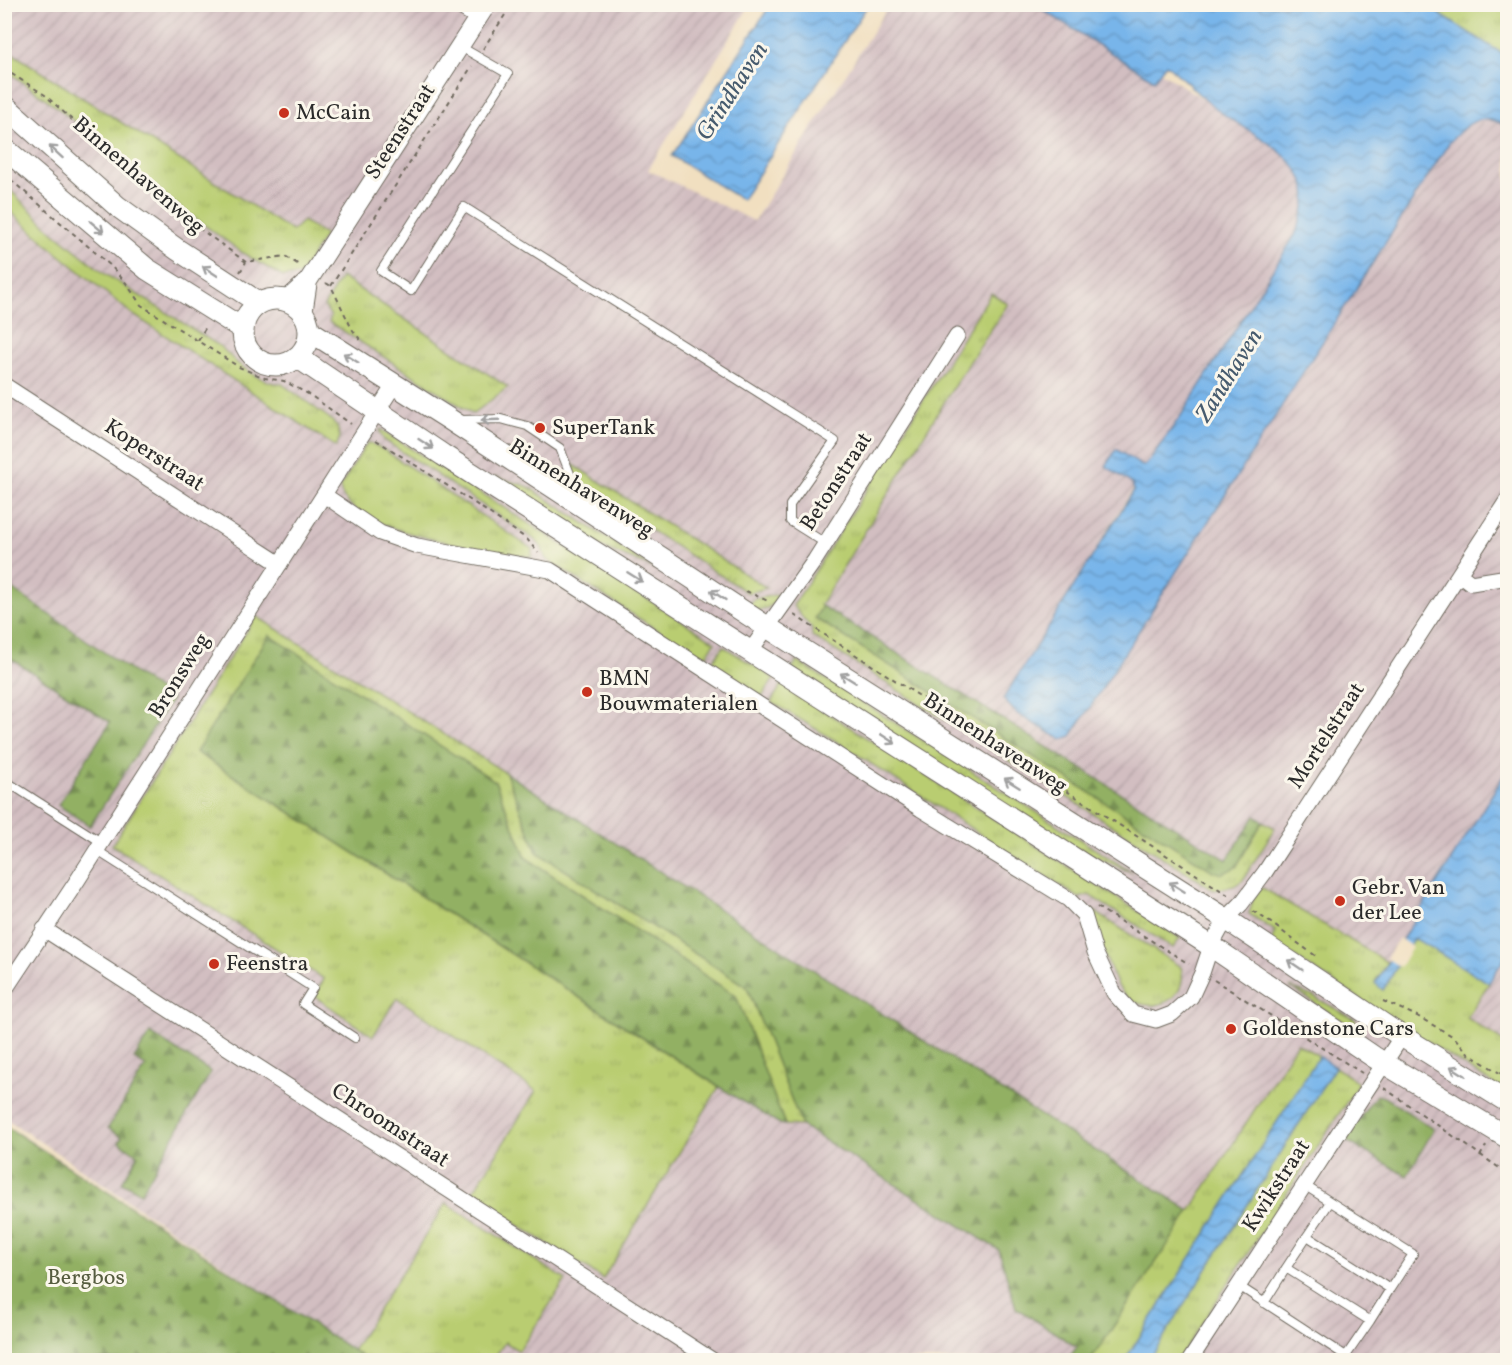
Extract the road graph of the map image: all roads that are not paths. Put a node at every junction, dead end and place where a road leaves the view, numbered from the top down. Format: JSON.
{"nodes":[{"id":1,"x":449,"y":4,"type":"edge"},
{"id":2,"x":487,"y":4,"type":"edge"},
{"id":3,"x":476,"y":21,"type":"junction"},
{"id":4,"x":459,"y":47,"type":"junction"},
{"id":5,"x":4,"y":105,"type":"edge"},
{"id":6,"x":4,"y":148,"type":"edge"},
{"id":7,"x":310,"y":278,"type":"junction"},
{"id":8,"x":286,"y":301,"type":"junction"},
{"id":9,"x":259,"y":303,"type":"junction"},
{"id":10,"x":307,"y":322,"type":"junction"},
{"id":11,"x":243,"y":329,"type":"junction"},
{"id":12,"x":957,"y":336,"type":"dead end"},
{"id":13,"x":297,"y":357,"type":"junction"},
{"id":14,"x":394,"y":385,"type":"junction"},
{"id":15,"x":4,"y":386,"type":"edge"},
{"id":16,"x":377,"y":412,"type":"junction"},
{"id":17,"x":449,"y":419,"type":"junction"},
{"id":18,"x":324,"y":495,"type":"junction"},
{"id":19,"x":1508,"y":499,"type":"edge"},
{"id":20,"x":585,"y":509,"type":"junction"},
{"id":21,"x":825,"y":543,"type":"junction"},
{"id":22,"x":280,"y":564,"type":"junction"},
{"id":23,"x":1459,"y":574,"type":"junction"},
{"id":24,"x":1508,"y":577,"type":"edge"},
{"id":25,"x":767,"y":627,"type":"junction"},
{"id":26,"x":751,"y":650,"type":"junction"},
{"id":27,"x":4,"y":780,"type":"edge"},
{"id":28,"x":99,"y":846,"type":"junction"},
{"id":29,"x":1234,"y":911,"type":"junction"},
{"id":30,"x":45,"y":930,"type":"junction"},
{"id":31,"x":1210,"y":946,"type":"junction"},
{"id":32,"x":4,"y":991,"type":"edge"},
{"id":33,"x":1402,"y":1036,"type":"junction"},
{"id":34,"x":355,"y":1038,"type":"dead end"},
{"id":35,"x":1378,"y":1071,"type":"junction"},
{"id":36,"x":1508,"y":1102,"type":"edge"},
{"id":37,"x":1498,"y":1139,"type":"edge"},
{"id":38,"x":1304,"y":1185,"type":"junction"},
{"id":39,"x":1330,"y":1202,"type":"junction"},
{"id":40,"x":1307,"y":1236,"type":"junction"},
{"id":41,"x":1286,"y":1269,"type":"junction"},
{"id":42,"x":1239,"y":1286,"type":"junction"},
{"id":43,"x":1390,"y":1289,"type":"junction"},
{"id":44,"x":1264,"y":1302,"type":"junction"},
{"id":45,"x":1370,"y":1321,"type":"junction"},
{"id":46,"x":712,"y":1360,"type":"edge"},
{"id":47,"x":1190,"y":1360,"type":"edge"}],
"edges":[{"from":1,"to":3,"type":"lane"},
{"from":2,"to":3,"type":"street","name":"Steenstraat"},
{"from":3,"to":4,"type":"street","name":"Steenstraat"},
{"from":4,"to":7,"type":"street","name":"Steenstraat"},
{"from":4,"to":21,"type":"lane"},
{"from":9,"to":5,"type":"main road","name":"Binnenhavenweg","one_way":true},
{"from":6,"to":11,"type":"main road","one_way":true},
{"from":7,"to":8,"type":"street","name":"Steenstraat"},
{"from":7,"to":10,"type":"street","name":"Steenstraat"},
{"from":8,"to":9,"type":"main road"},
{"from":8,"to":10,"type":"main road"},
{"from":9,"to":11,"type":"main road"},
{"from":10,"to":13,"type":"main road"},
{"from":14,"to":10,"type":"main road","name":"Binnenhavenweg","one_way":true},
{"from":11,"to":13,"type":"main road"},
{"from":12,"to":21,"type":"street","name":"Betonstraat"},
{"from":13,"to":16,"type":"main road","name":"Binnenhavenweg"},
{"from":14,"to":16,"type":"street","name":"Bronsweg"},
{"from":14,"to":17,"type":"main road","name":"Binnenhavenweg"},
{"from":15,"to":22,"type":"street","name":"Koperstraat"},
{"from":16,"to":18,"type":"street","name":"Bronsweg"},
{"from":16,"to":26,"type":"main road","name":"Binnenhavenweg","one_way":true},
{"from":17,"to":20,"type":"main road","name":"Binnenhavenweg"},
{"from":20,"to":17,"type":"lane","one_way":true},
{"from":18,"to":22,"type":"street","name":"Bronsweg"},
{"from":18,"to":31,"type":"street"},
{"from":19,"to":23,"type":"street","name":"Mortelstraat"},
{"from":25,"to":20,"type":"main road","name":"Binnenhavenweg","one_way":true},
{"from":21,"to":25,"type":"street","name":"Betonstraat"},
{"from":22,"to":28,"type":"street","name":"Bronsweg"},
{"from":23,"to":24,"type":"street"},
{"from":23,"to":29,"type":"street","name":"Mortelstraat"},
{"from":25,"to":26,"type":"street","name":"Betonstraat"},
{"from":29,"to":25,"type":"main road","name":"Binnenhavenweg","one_way":true},
{"from":26,"to":31,"type":"main road","name":"Binnenhavenweg","one_way":true},
{"from":27,"to":28,"type":"lane"},
{"from":28,"to":30,"type":"street","name":"Bronsweg"},
{"from":28,"to":34,"type":"lane"},
{"from":29,"to":31,"type":"street"},
{"from":33,"to":29,"type":"main road","name":"Binnenhavenweg","one_way":true},
{"from":30,"to":32,"type":"street","name":"Bronsweg"},
{"from":30,"to":46,"type":"street","name":"Chroomstraat"},
{"from":31,"to":35,"type":"main road","name":"Binnenhavenweg"},
{"from":33,"to":35,"type":"street","name":"Kwikstraat"},
{"from":36,"to":33,"type":"main road","name":"Binnenhavenweg","one_way":true},
{"from":35,"to":37,"type":"main road","name":"Binnenhavenweg"},
{"from":35,"to":38,"type":"street","name":"Kwikstraat"},
{"from":38,"to":39,"type":"lane"},
{"from":38,"to":42,"type":"street","name":"Kwikstraat"},
{"from":39,"to":40,"type":"lane"},
{"from":39,"to":43,"type":"lane"},
{"from":40,"to":41,"type":"lane"},
{"from":40,"to":43,"type":"lane"},
{"from":41,"to":44,"type":"lane"},
{"from":41,"to":45,"type":"lane"},
{"from":42,"to":44,"type":"lane"},
{"from":42,"to":47,"type":"street","name":"Kwikstraat"},
{"from":43,"to":45,"type":"lane"},
{"from":44,"to":45,"type":"lane"}]}
